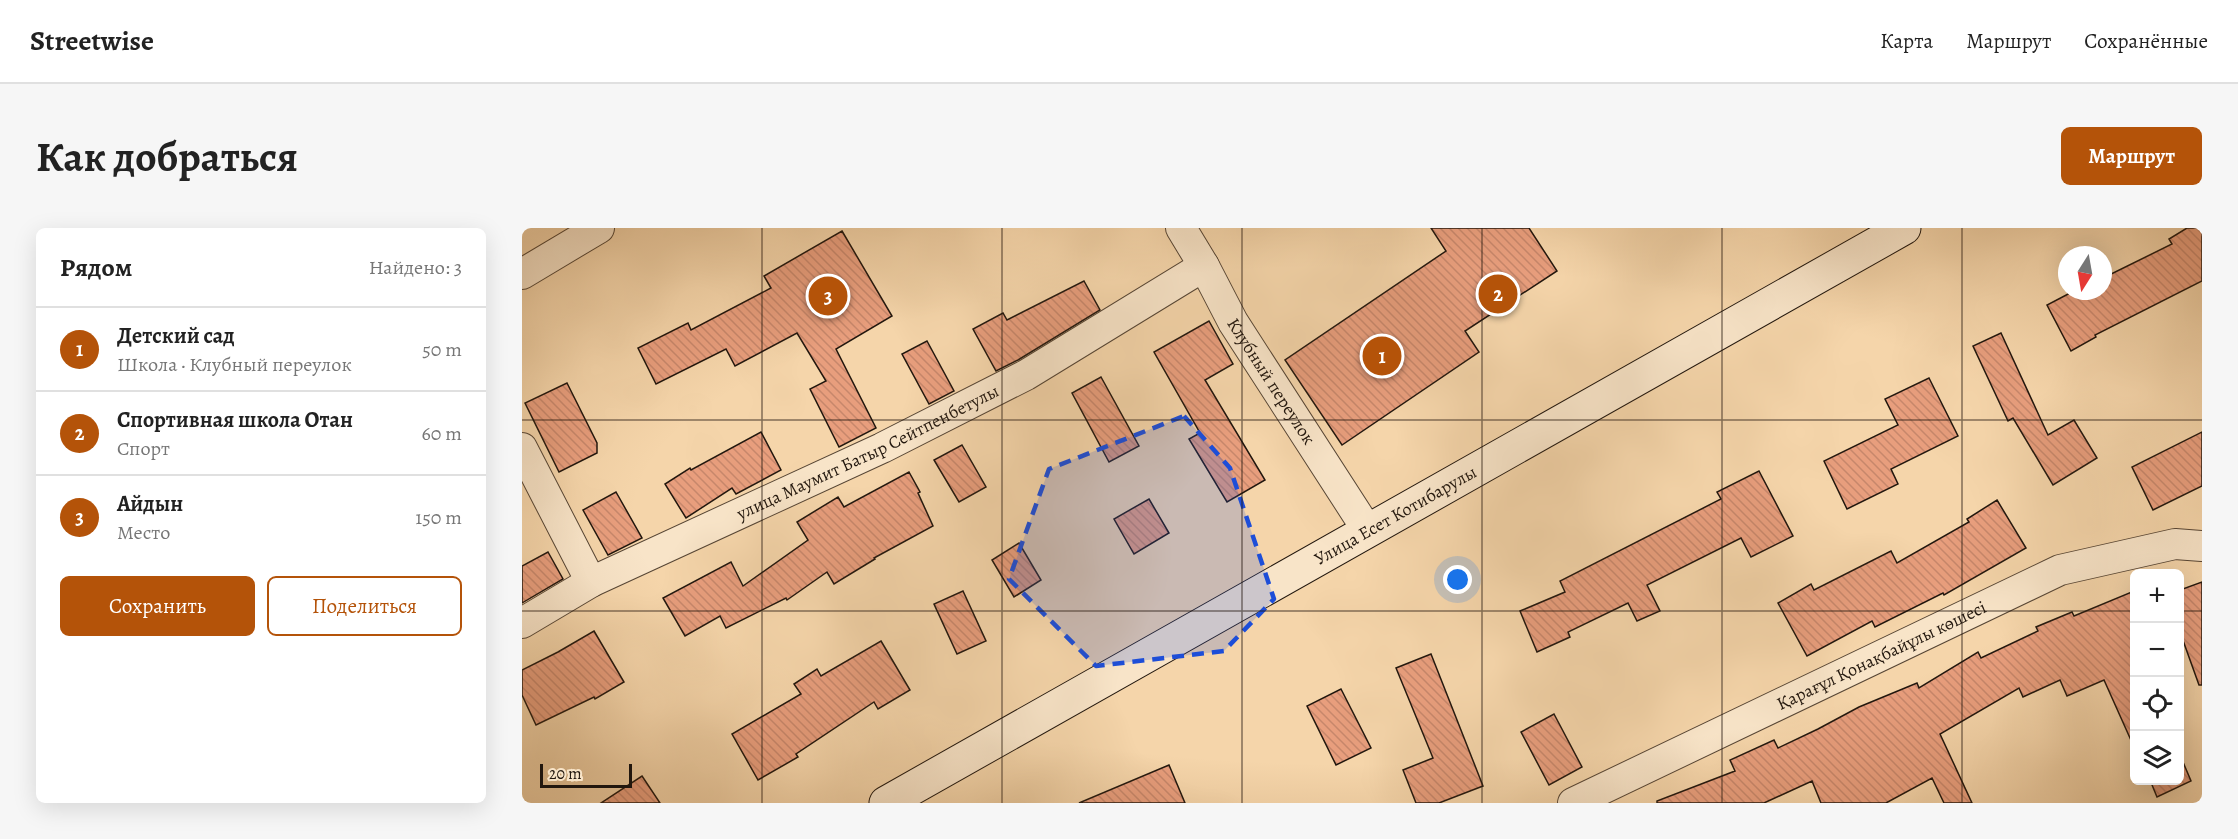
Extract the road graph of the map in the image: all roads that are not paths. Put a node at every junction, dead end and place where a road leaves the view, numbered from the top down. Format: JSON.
{"nodes":[{"id":1,"x":599,"y":228,"type":"edge"},
{"id":2,"x":1181,"y":228,"type":"edge"},
{"id":3,"x":1904,"y":228,"type":"edge"},
{"id":4,"x":1204,"y":266,"type":"junction"},
{"id":5,"x":522,"y":274,"type":"edge"},
{"id":6,"x":522,"y":447,"type":"edge"},
{"id":7,"x":1368,"y":531,"type":"junction"},
{"id":8,"x":2202,"y":546,"type":"edge"},
{"id":9,"x":591,"y":582,"type":"junction"},
{"id":10,"x":522,"y":623,"type":"edge"},
{"id":11,"x":886,"y":803,"type":"edge"},
{"id":12,"x":1573,"y":803,"type":"edge"}],
"edges":[{"from":1,"to":5,"type":"street"},
{"from":2,"to":4,"type":"street","name":"Клубный переулок"},
{"from":3,"to":7,"type":"main road","name":"Улица Есет Котибарулы"},
{"from":4,"to":7,"type":"street","name":"Клубный переулок"},
{"from":4,"to":9,"type":"street","name":"улица Маумит Батыр Сейтпенбетулы"},
{"from":6,"to":9,"type":"street"},
{"from":7,"to":11,"type":"main road","name":"Улица Есет Котибарулы"},
{"from":8,"to":12,"type":"street","name":"Қарағұл Қонақбайұлы көшесі"},
{"from":9,"to":10,"type":"street","name":"улица Маумит Батыр Сейтпенбетулы"}]}
